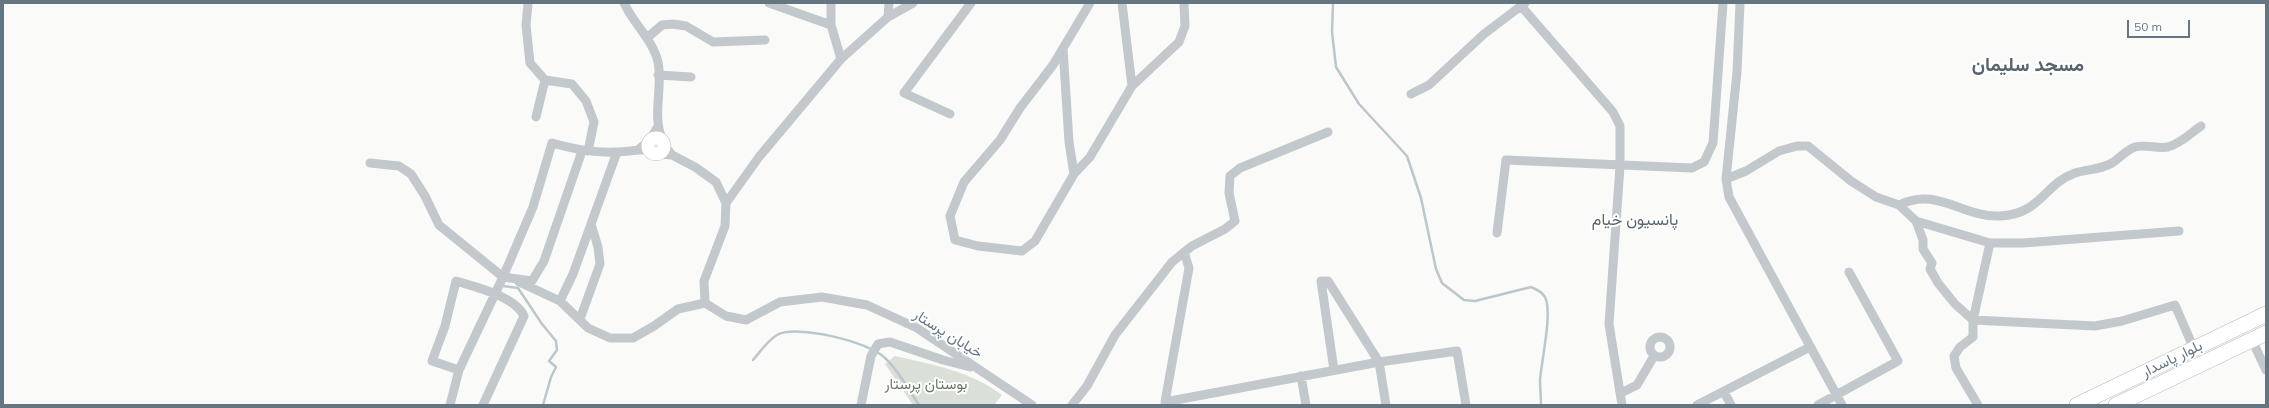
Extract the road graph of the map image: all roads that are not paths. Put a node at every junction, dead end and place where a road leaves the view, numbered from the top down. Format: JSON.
{"nodes":[{"id":1,"x":528,"y":3,"type":"edge"},
{"id":2,"x":624,"y":3,"type":"edge"},
{"id":3,"x":771,"y":3,"type":"edge"},
{"id":4,"x":831,"y":3,"type":"edge"},
{"id":5,"x":889,"y":3,"type":"edge"},
{"id":6,"x":913,"y":3,"type":"edge"},
{"id":7,"x":971,"y":3,"type":"edge"},
{"id":8,"x":1090,"y":3,"type":"edge"},
{"id":9,"x":1122,"y":3,"type":"edge"},
{"id":10,"x":1184,"y":3,"type":"edge"},
{"id":11,"x":1723,"y":3,"type":"edge"},
{"id":12,"x":1740,"y":3,"type":"edge"},
{"id":13,"x":1523,"y":5,"type":"edge"},
{"id":14,"x":888,"y":17,"type":"junction"},
{"id":15,"x":831,"y":25,"type":"junction"},
{"id":16,"x":647,"y":38,"type":"junction"},
{"id":17,"x":765,"y":40,"type":"dead end"},
{"id":18,"x":1063,"y":48,"type":"junction"},
{"id":19,"x":841,"y":59,"type":"junction"},
{"id":20,"x":658,"y":75,"type":"junction"},
{"id":21,"x":692,"y":77,"type":"dead end"},
{"id":22,"x":545,"y":80,"type":"junction"},
{"id":23,"x":1132,"y":86,"type":"junction"},
{"id":24,"x":1411,"y":94,"type":"dead end"},
{"id":25,"x":950,"y":114,"type":"dead end"},
{"id":26,"x":536,"y":116,"type":"dead end"},
{"id":27,"x":2201,"y":126,"type":"dead end"},
{"id":28,"x":1328,"y":132,"type":"dead end"},
{"id":29,"x":657,"y":145,"type":"junction"},
{"id":30,"x":585,"y":151,"type":"junction"},
{"id":31,"x":617,"y":152,"type":"junction"},
{"id":32,"x":370,"y":163,"type":"dead end"},
{"id":33,"x":1620,"y":166,"type":"junction"},
{"id":34,"x":1074,"y":174,"type":"junction"},
{"id":35,"x":1726,"y":179,"type":"junction"},
{"id":36,"x":726,"y":203,"type":"junction"},
{"id":37,"x":1899,"y":205,"type":"junction"},
{"id":38,"x":1916,"y":221,"type":"junction"},
{"id":39,"x":591,"y":224,"type":"junction"},
{"id":40,"x":2179,"y":231,"type":"dead end"},
{"id":41,"x":1497,"y":232,"type":"dead end"},
{"id":42,"x":1990,"y":243,"type":"junction"},
{"id":43,"x":1184,"y":252,"type":"junction"},
{"id":44,"x":1849,"y":272,"type":"dead end"},
{"id":45,"x":507,"y":278,"type":"junction"},
{"id":46,"x":494,"y":293,"type":"junction"},
{"id":47,"x":560,"y":301,"type":"junction"},
{"id":48,"x":705,"y":302,"type":"junction"},
{"id":49,"x":2266,"y":314,"type":"edge"},
{"id":50,"x":580,"y":319,"type":"junction"},
{"id":51,"x":1973,"y":320,"type":"junction"},
{"id":52,"x":2259,"y":336,"type":"edge"},
{"id":53,"x":1810,"y":347,"type":"junction"},
{"id":54,"x":2194,"y":349,"type":"junction"},
{"id":55,"x":1654,"y":356,"type":"dead end"},
{"id":56,"x":1379,"y":362,"type":"junction"},
{"id":57,"x":976,"y":368,"type":"junction"},
{"id":58,"x":459,"y":370,"type":"junction"},
{"id":59,"x":1334,"y":370,"type":"junction"},
{"id":60,"x":2266,"y":370,"type":"edge"},
{"id":61,"x":1301,"y":376,"type":"junction"},
{"id":62,"x":1724,"y":392,"type":"junction"},
{"id":63,"x":1621,"y":393,"type":"junction"},
{"id":64,"x":1837,"y":395,"type":"junction"},
{"id":65,"x":450,"y":405,"type":"edge"},
{"id":66,"x":483,"y":405,"type":"edge"},
{"id":67,"x":861,"y":405,"type":"edge"},
{"id":68,"x":1032,"y":405,"type":"edge"},
{"id":69,"x":1072,"y":405,"type":"edge"},
{"id":70,"x":1306,"y":405,"type":"edge"},
{"id":71,"x":1386,"y":405,"type":"edge"},
{"id":72,"x":1466,"y":405,"type":"edge"},
{"id":73,"x":1622,"y":405,"type":"edge"},
{"id":74,"x":1697,"y":405,"type":"edge"},
{"id":75,"x":1731,"y":405,"type":"edge"},
{"id":76,"x":1818,"y":405,"type":"edge"},
{"id":77,"x":1842,"y":405,"type":"edge"},
{"id":78,"x":1978,"y":405,"type":"edge"},
{"id":79,"x":2077,"y":405,"type":"edge"},
{"id":80,"x":2116,"y":405,"type":"edge"}],
"edges":[{"from":1,"to":22,"type":"street"},
{"from":2,"to":16,"type":"street"},
{"from":3,"to":15,"type":"street"},
{"from":4,"to":15,"type":"street"},
{"from":5,"to":14,"type":"street"},
{"from":6,"to":14,"type":"street"},
{"from":7,"to":25,"type":"street"},
{"from":8,"to":18,"type":"street"},
{"from":9,"to":23,"type":"street"},
{"from":10,"to":23,"type":"street"},
{"from":11,"to":33,"type":"street"},
{"from":12,"to":35,"type":"street"},
{"from":13,"to":24,"type":"street"},
{"from":13,"to":33,"type":"street"},
{"from":14,"to":19,"type":"street"},
{"from":15,"to":19,"type":"street"},
{"from":16,"to":17,"type":"street"},
{"from":16,"to":20,"type":"street"},
{"from":18,"to":34,"type":"street"},
{"from":18,"to":34,"type":"street"},
{"from":19,"to":36,"type":"street"},
{"from":20,"to":21,"type":"street"},
{"from":20,"to":29,"type":"street"},
{"from":22,"to":26,"type":"street"},
{"from":22,"to":30,"type":"street"},
{"from":23,"to":34,"type":"street"},
{"from":27,"to":37,"type":"street"},
{"from":28,"to":43,"type":"street"},
{"from":29,"to":31,"type":"street"},
{"from":29,"to":36,"type":"street"},
{"from":30,"to":31,"type":"street"},
{"from":30,"to":45,"type":"street"},
{"from":30,"to":45,"type":"street"},
{"from":31,"to":39,"type":"street"},
{"from":32,"to":45,"type":"street"},
{"from":33,"to":41,"type":"street"},
{"from":33,"to":63,"type":"street"},
{"from":35,"to":37,"type":"street"},
{"from":35,"to":53,"type":"street"},
{"from":36,"to":48,"type":"street"},
{"from":37,"to":38,"type":"street"},
{"from":38,"to":42,"type":"street"},
{"from":38,"to":51,"type":"street"},
{"from":39,"to":47,"type":"street"},
{"from":39,"to":50,"type":"street"},
{"from":40,"to":42,"type":"street"},
{"from":42,"to":51,"type":"street"},
{"from":43,"to":61,"type":"street"},
{"from":43,"to":69,"type":"street"},
{"from":44,"to":64,"type":"street"},
{"from":45,"to":46,"type":"street"},
{"from":45,"to":47,"type":"street"},
{"from":46,"to":58,"type":"street"},
{"from":46,"to":58,"type":"street"},
{"from":46,"to":66,"type":"street"},
{"from":47,"to":50,"type":"street"},
{"from":48,"to":50,"type":"street"},
{"from":48,"to":57,"type":"street","name":"خیابان پرستار"},
{"from":49,"to":54,"type":"main road","name":"بلوار پاسدار"},
{"from":51,"to":54,"type":"street"},
{"from":51,"to":78,"type":"street"},
{"from":52,"to":60,"type":"street"},
{"from":52,"to":80,"type":"main road","name":"بلوار پاسدار"},
{"from":53,"to":62,"type":"street"},
{"from":53,"to":64,"type":"street"},
{"from":54,"to":79,"type":"main road","name":"بلوار پاسدار"},
{"from":55,"to":63,"type":"street"},
{"from":56,"to":59,"type":"street"},
{"from":56,"to":59,"type":"street"},
{"from":56,"to":71,"type":"street"},
{"from":56,"to":72,"type":"street"},
{"from":57,"to":67,"type":"street"},
{"from":57,"to":68,"type":"street","name":"خیابان پرستار"},
{"from":58,"to":65,"type":"street"},
{"from":59,"to":61,"type":"street"},
{"from":61,"to":70,"type":"street"},
{"from":62,"to":74,"type":"street"},
{"from":62,"to":75,"type":"street"},
{"from":63,"to":73,"type":"street"},
{"from":64,"to":76,"type":"street"},
{"from":64,"to":77,"type":"street"}]}
